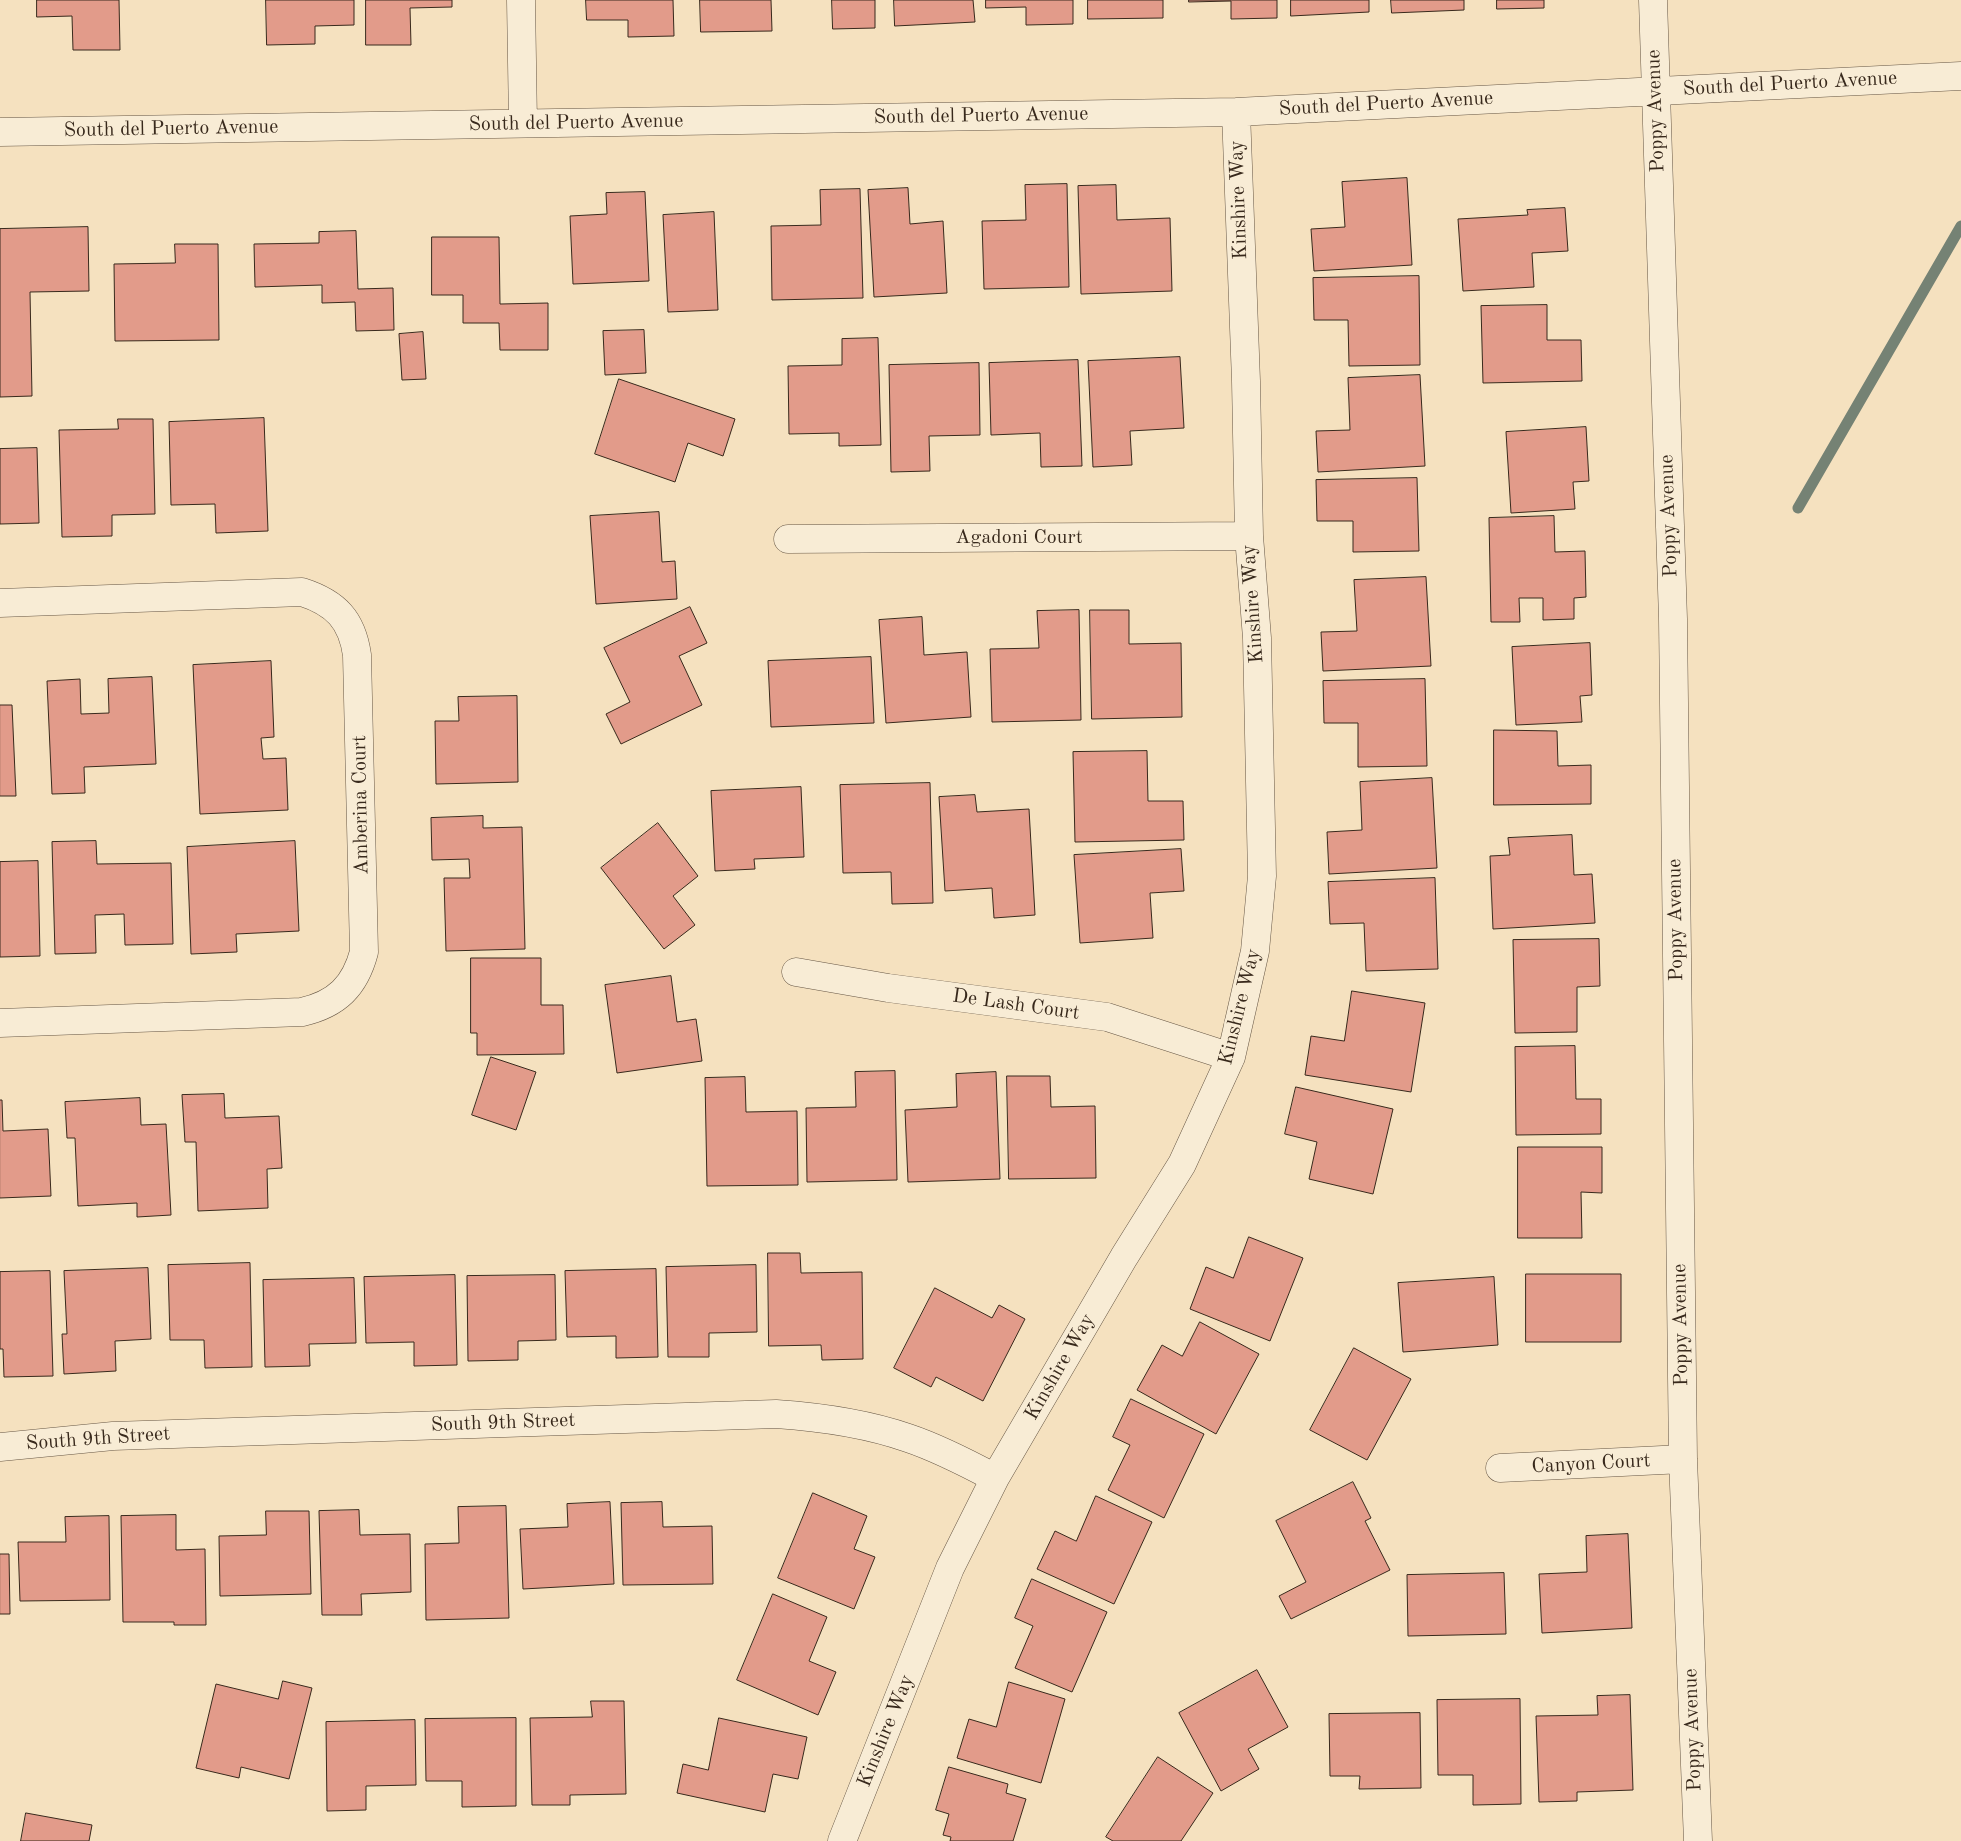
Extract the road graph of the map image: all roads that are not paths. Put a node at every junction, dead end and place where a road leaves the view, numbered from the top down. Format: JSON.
{"nodes":[{"id":1,"x":521,"y":0,"type":"edge"},
{"id":2,"x":1653,"y":0,"type":"edge"},
{"id":3,"x":1961,"y":76,"type":"edge"},
{"id":4,"x":1655,"y":91,"type":"junction"},
{"id":5,"x":1236,"y":112,"type":"junction"},
{"id":6,"x":523,"y":123,"type":"junction"},
{"id":7,"x":0,"y":132,"type":"edge"},
{"id":8,"x":1249,"y":536,"type":"junction"},
{"id":9,"x":788,"y":539,"type":"dead end"},
{"id":10,"x":0,"y":603,"type":"edge"},
{"id":11,"x":796,"y":972,"type":"dead end"},
{"id":12,"x":0,"y":1023,"type":"edge"},
{"id":13,"x":1231,"y":1057,"type":"junction"},
{"id":14,"x":0,"y":1446,"type":"edge"},
{"id":15,"x":1682,"y":1459,"type":"junction"},
{"id":16,"x":1500,"y":1468,"type":"dead end"},
{"id":17,"x":995,"y":1478,"type":"junction"},
{"id":18,"x":842,"y":1841,"type":"edge"},
{"id":19,"x":1698,"y":1841,"type":"edge"}],
"edges":[{"from":1,"to":6,"type":"street"},
{"from":2,"to":4,"type":"street","name":"Poppy Avenue"},
{"from":3,"to":4,"type":"street","name":"South del Puerto Avenue"},
{"from":4,"to":5,"type":"street","name":"South del Puerto Avenue"},
{"from":4,"to":15,"type":"street","name":"Poppy Avenue"},
{"from":5,"to":6,"type":"street","name":"South del Puerto Avenue"},
{"from":5,"to":8,"type":"street","name":"Kinshire Way"},
{"from":6,"to":7,"type":"street","name":"South del Puerto Avenue"},
{"from":8,"to":9,"type":"street","name":"Agadoni Court"},
{"from":8,"to":13,"type":"street","name":"Kinshire Way"},
{"from":10,"to":12,"type":"street","name":"Amberina Court"},
{"from":11,"to":13,"type":"street","name":"De Lash Court"},
{"from":13,"to":17,"type":"street","name":"Kinshire Way"},
{"from":14,"to":17,"type":"street","name":"South 9th Street"},
{"from":15,"to":16,"type":"street","name":"Canyon Court"},
{"from":15,"to":19,"type":"street","name":"Poppy Avenue"},
{"from":17,"to":18,"type":"street","name":"Kinshire Way"}]}
